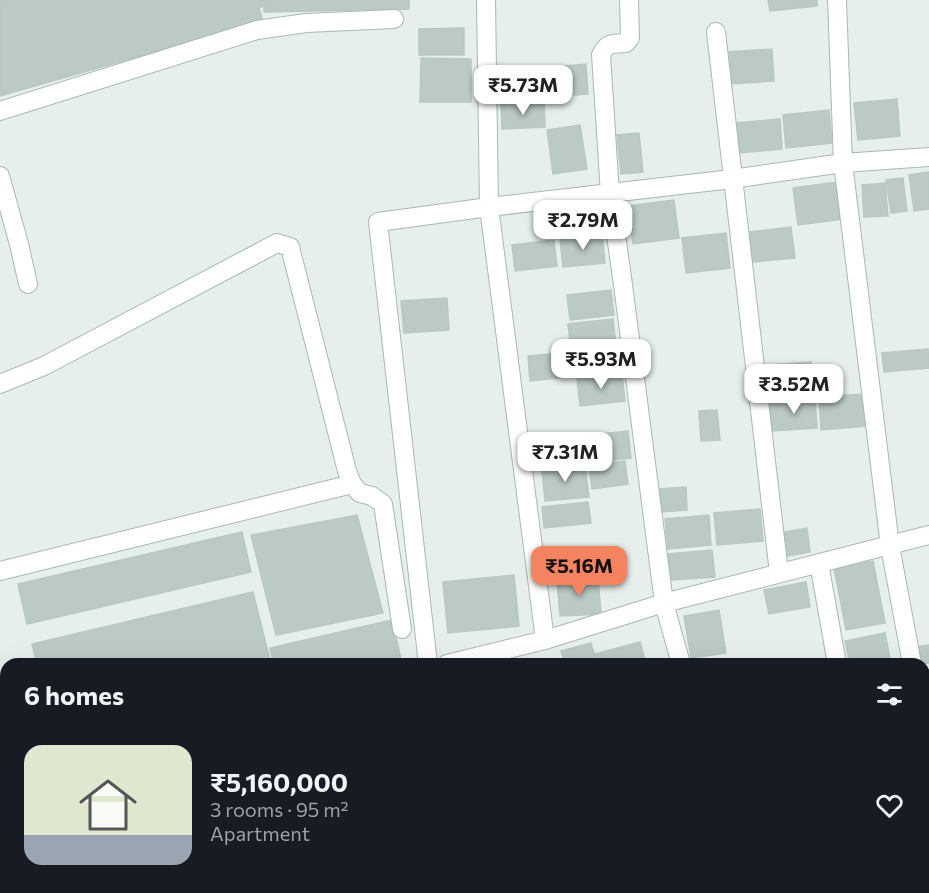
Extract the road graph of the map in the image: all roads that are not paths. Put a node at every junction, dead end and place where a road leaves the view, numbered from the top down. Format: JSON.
{"nodes":[{"id":1,"x":486,"y":0,"type":"edge"},
{"id":2,"x":629,"y":0,"type":"edge"},
{"id":3,"x":837,"y":0,"type":"edge"},
{"id":4,"x":394,"y":19,"type":"dead end"},
{"id":5,"x":716,"y":32,"type":"dead end"},
{"id":6,"x":0,"y":111,"type":"edge"},
{"id":7,"x":929,"y":157,"type":"edge"},
{"id":8,"x":843,"y":164,"type":"junction"},
{"id":9,"x":0,"y":176,"type":"edge"},
{"id":10,"x":732,"y":179,"type":"junction"},
{"id":11,"x":610,"y":194,"type":"junction"},
{"id":12,"x":489,"y":207,"type":"junction"},
{"id":13,"x":28,"y":284,"type":"dead end"},
{"id":14,"x":0,"y":384,"type":"edge"},
{"id":15,"x":352,"y":484,"type":"junction"},
{"id":16,"x":929,"y":535,"type":"edge"},
{"id":17,"x":890,"y":546,"type":"junction"},
{"id":18,"x":819,"y":564,"type":"junction"},
{"id":19,"x":0,"y":571,"type":"edge"},
{"id":20,"x":779,"y":573,"type":"junction"},
{"id":21,"x":664,"y":603,"type":"junction"},
{"id":22,"x":402,"y":628,"type":"dead end"},
{"id":23,"x":545,"y":640,"type":"junction"},
{"id":24,"x":427,"y":658,"type":"edge"},
{"id":25,"x":493,"y":658,"type":"edge"},
{"id":26,"x":679,"y":658,"type":"edge"},
{"id":27,"x":836,"y":658,"type":"edge"},
{"id":28,"x":911,"y":658,"type":"edge"}],
"edges":[{"from":1,"to":12,"type":"street"},
{"from":2,"to":11,"type":"street"},
{"from":3,"to":8,"type":"street"},
{"from":4,"to":6,"type":"street"},
{"from":5,"to":10,"type":"street"},
{"from":7,"to":8,"type":"street"},
{"from":8,"to":10,"type":"street"},
{"from":8,"to":17,"type":"street"},
{"from":9,"to":13,"type":"street"},
{"from":10,"to":11,"type":"street"},
{"from":10,"to":20,"type":"street"},
{"from":11,"to":12,"type":"street"},
{"from":11,"to":21,"type":"street"},
{"from":12,"to":23,"type":"street"},
{"from":12,"to":24,"type":"street"},
{"from":14,"to":15,"type":"street"},
{"from":15,"to":19,"type":"street"},
{"from":15,"to":22,"type":"street"},
{"from":16,"to":17,"type":"street"},
{"from":17,"to":18,"type":"street"},
{"from":17,"to":28,"type":"street"},
{"from":18,"to":20,"type":"street"},
{"from":18,"to":27,"type":"street"},
{"from":20,"to":21,"type":"street"},
{"from":21,"to":23,"type":"street"},
{"from":21,"to":26,"type":"street"},
{"from":23,"to":25,"type":"street"}]}
